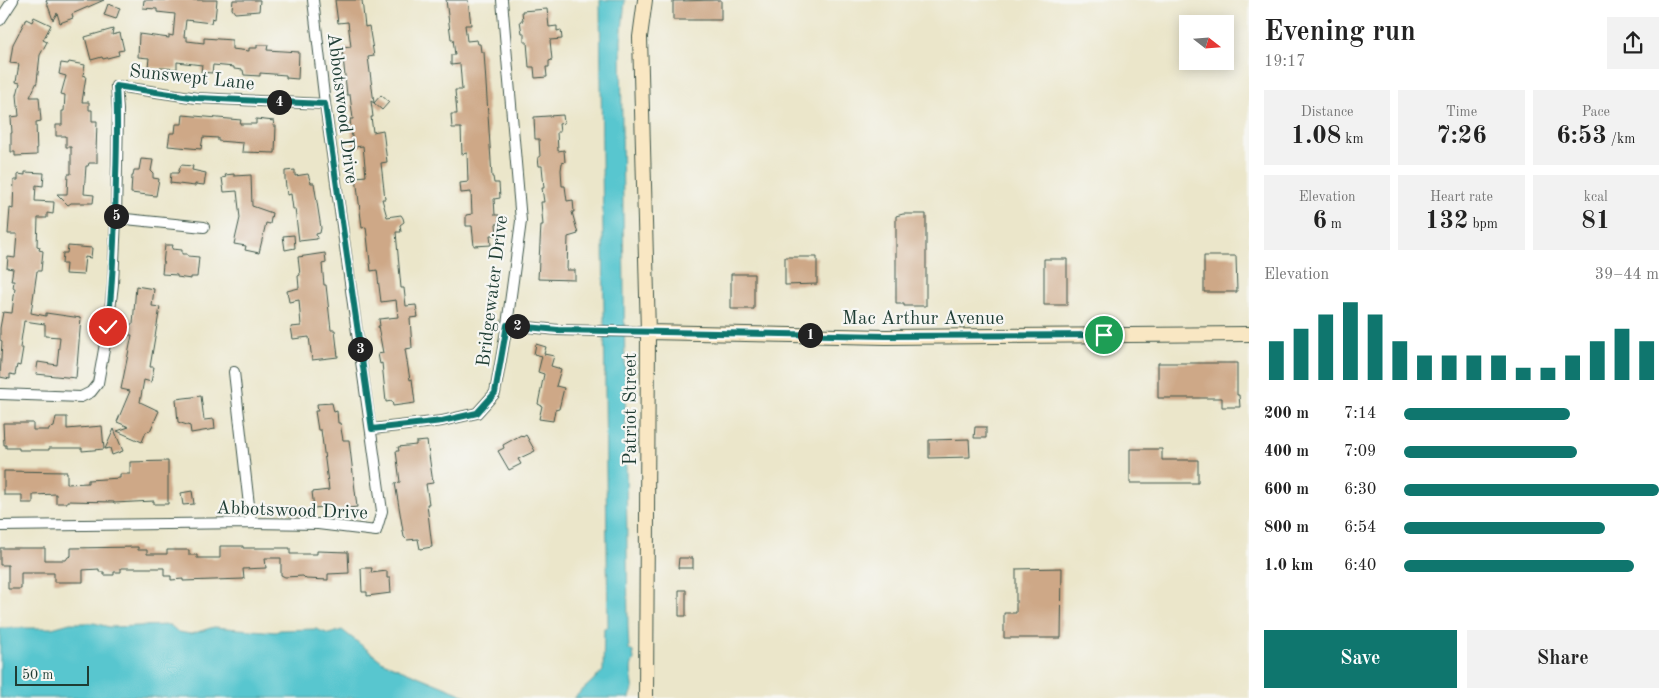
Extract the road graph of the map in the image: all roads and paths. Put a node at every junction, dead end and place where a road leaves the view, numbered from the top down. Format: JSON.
{"nodes":[{"id":1,"x":13,"y":0,"type":"edge"},
{"id":2,"x":313,"y":0,"type":"edge"},
{"id":3,"x":502,"y":0,"type":"edge"},
{"id":4,"x":645,"y":0,"type":"edge"},
{"id":5,"x":0,"y":20,"type":"edge"},
{"id":6,"x":325,"y":104,"type":"junction"},
{"id":7,"x":116,"y":218,"type":"junction"},
{"id":8,"x":204,"y":226,"type":"dead end"},
{"id":9,"x":507,"y":325,"type":"junction"},
{"id":10,"x":648,"y":332,"type":"junction"},
{"id":11,"x":1249,"y":334,"type":"edge"},
{"id":12,"x":234,"y":372,"type":"dead end"},
{"id":13,"x":0,"y":394,"type":"edge"},
{"id":14,"x":372,"y":429,"type":"junction"},
{"id":15,"x":251,"y":523,"type":"junction"},
{"id":16,"x":0,"y":526,"type":"edge"},
{"id":17,"x":646,"y":698,"type":"edge"}],
"edges":[{"from":1,"to":5,"type":"street"},
{"from":2,"to":6,"type":"street","name":"Abbotswood Drive"},
{"from":3,"to":9,"type":"street","name":"Bridgewater Drive"},
{"from":4,"to":10,"type":"main road","name":"Patriot Street"},
{"from":6,"to":7,"type":"street","name":"Sunswept Lane"},
{"from":6,"to":14,"type":"street","name":"Abbotswood Drive"},
{"from":7,"to":8,"type":"street"},
{"from":7,"to":13,"type":"street"},
{"from":9,"to":10,"type":"street","name":"Mac Arthur Avenue"},
{"from":9,"to":14,"type":"street","name":"Bridgewater Drive"},
{"from":10,"to":11,"type":"main road","name":"Mac Arthur Avenue"},
{"from":10,"to":17,"type":"main road","name":"Patriot Street"},
{"from":12,"to":15,"type":"street"},
{"from":14,"to":15,"type":"street","name":"Abbotswood Drive"},
{"from":15,"to":16,"type":"street","name":"Abbotswood Drive"}]}
